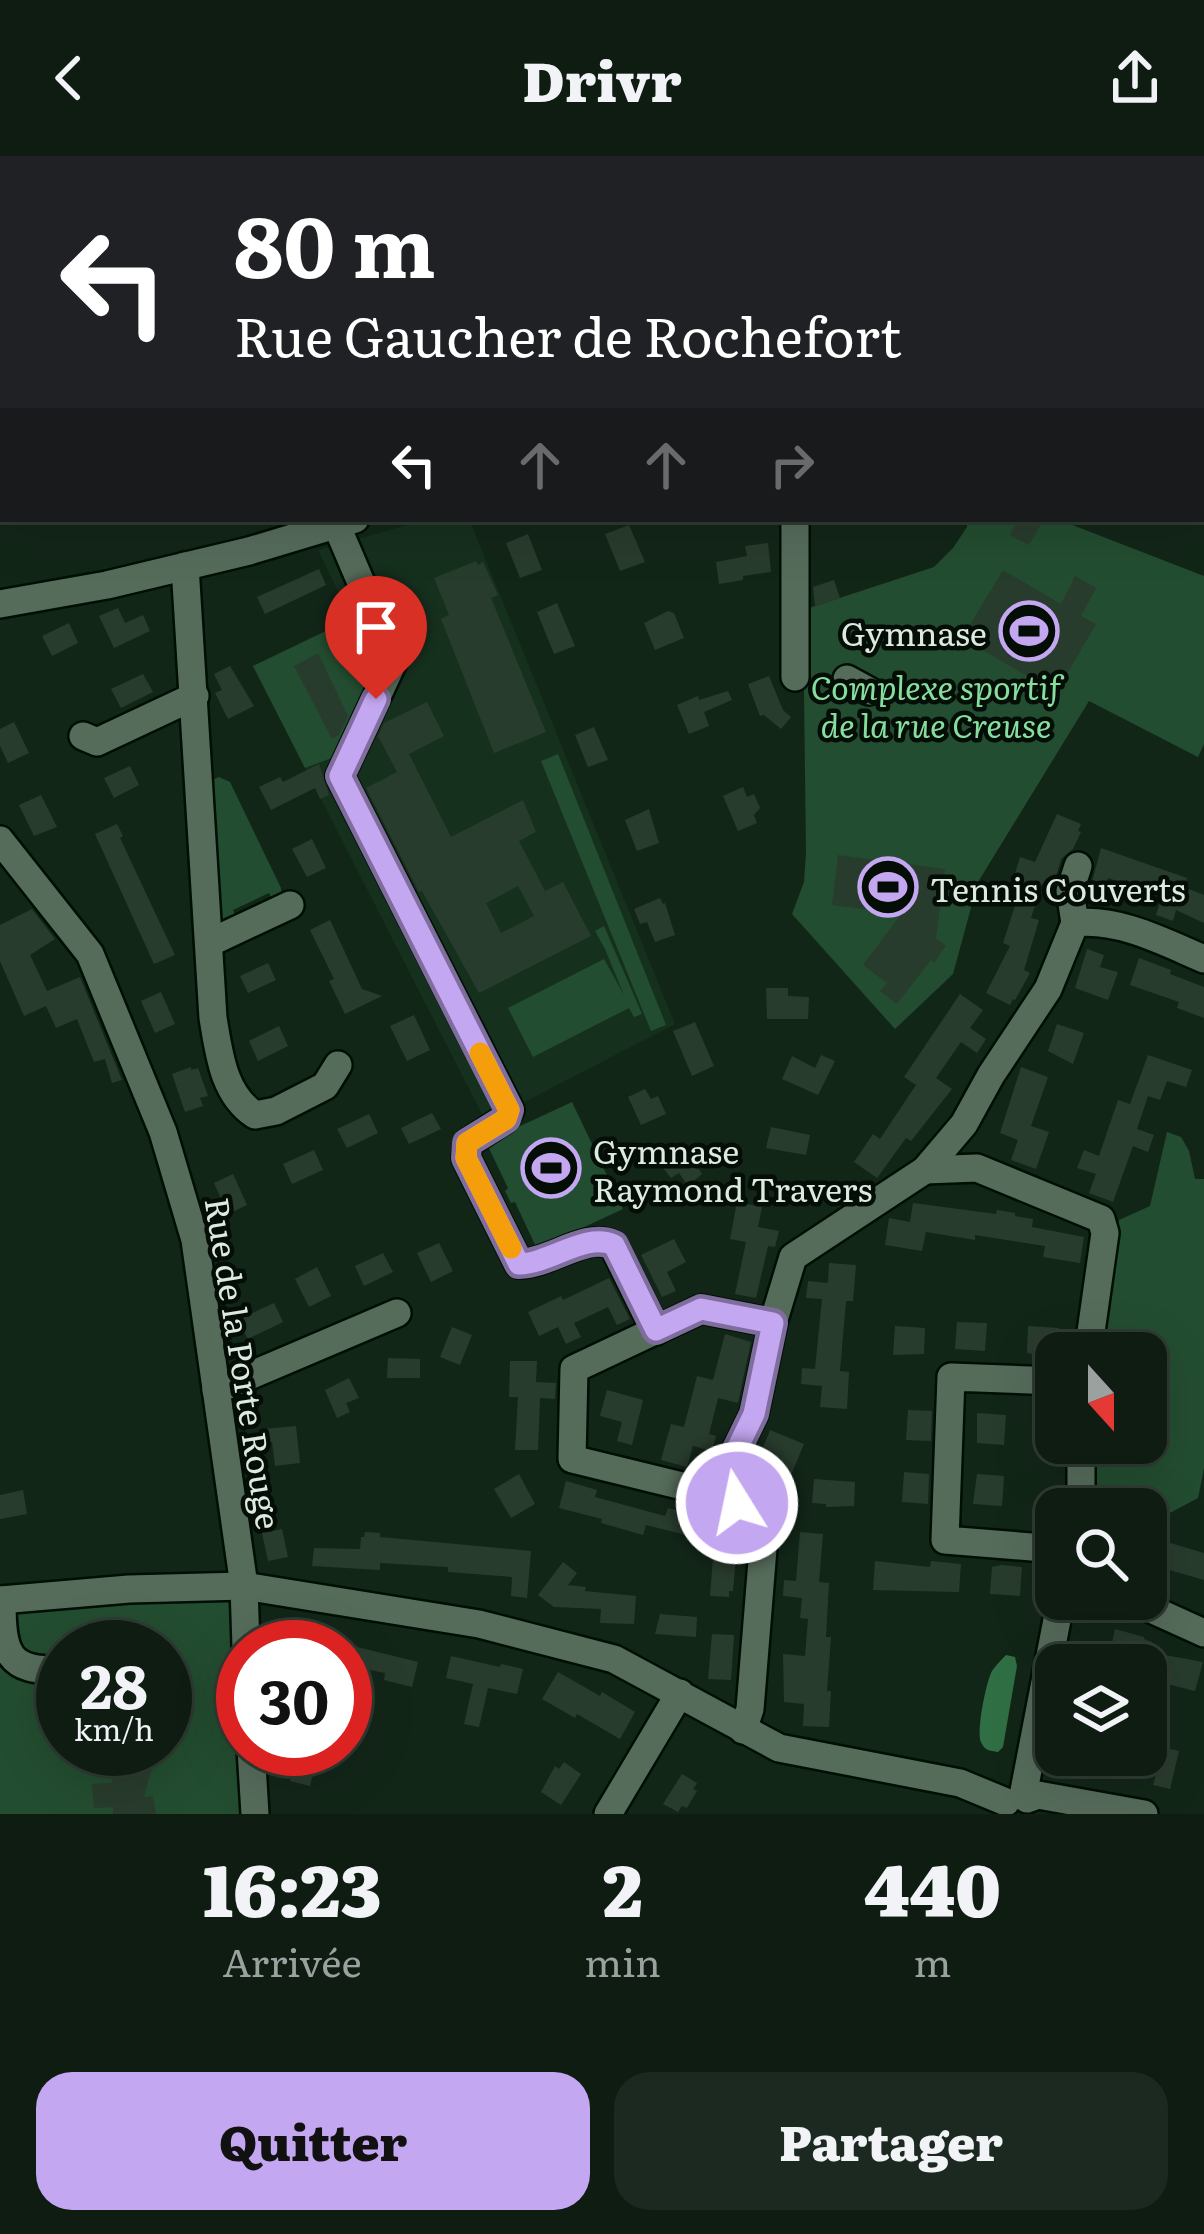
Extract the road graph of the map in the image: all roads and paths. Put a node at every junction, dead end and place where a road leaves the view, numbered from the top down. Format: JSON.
{"nodes":[{"id":1,"x":345,"y":522,"type":"edge"},
{"id":2,"x":795,"y":522,"type":"edge"},
{"id":3,"x":185,"y":566,"type":"junction"},
{"id":4,"x":0,"y":604,"type":"edge"},
{"id":5,"x":795,"y":676,"type":"dead end"},
{"id":6,"x":195,"y":696,"type":"junction"},
{"id":7,"x":83,"y":736,"type":"dead end"},
{"id":8,"x":0,"y":840,"type":"edge"},
{"id":9,"x":1078,"y":866,"type":"dead end"},
{"id":10,"x":290,"y":905,"type":"dead end"},
{"id":11,"x":1075,"y":923,"type":"junction"},
{"id":12,"x":209,"y":943,"type":"junction"},
{"id":13,"x":1204,"y":959,"type":"edge"},
{"id":14,"x":338,"y":1065,"type":"dead end"},
{"id":15,"x":964,"y":1124,"type":"junction"},
{"id":16,"x":977,"y":1168,"type":"junction"},
{"id":17,"x":925,"y":1170,"type":"junction"},
{"id":18,"x":397,"y":1312,"type":"dead end"},
{"id":19,"x":773,"y":1323,"type":"junction"},
{"id":20,"x":656,"y":1330,"type":"junction"},
{"id":21,"x":1091,"y":1332,"type":"edge"},
{"id":22,"x":1035,"y":1381,"type":"edge"},
{"id":23,"x":216,"y":1390,"type":"junction"},
{"id":24,"x":715,"y":1494,"type":"junction"},
{"id":25,"x":1035,"y":1547,"type":"edge"},
{"id":26,"x":244,"y":1586,"type":"junction"},
{"id":27,"x":1,"y":1600,"type":"edge"},
{"id":28,"x":1167,"y":1616,"type":"edge"},
{"id":29,"x":245,"y":1620,"type":"edge"},
{"id":30,"x":1058,"y":1620,"type":"edge"},
{"id":31,"x":1204,"y":1633,"type":"edge"},
{"id":32,"x":36,"y":1669,"type":"edge"},
{"id":33,"x":680,"y":1693,"type":"junction"},
{"id":34,"x":743,"y":1730,"type":"junction"},
{"id":35,"x":252,"y":1776,"type":"edge"},
{"id":36,"x":1018,"y":1805,"type":"edge"},
{"id":37,"x":255,"y":1814,"type":"edge"},
{"id":38,"x":608,"y":1814,"type":"edge"},
{"id":39,"x":1144,"y":1814,"type":"edge"}],
"edges":[{"from":1,"to":3,"type":"street"},
{"from":1,"to":20,"type":"street"},
{"from":2,"to":5,"type":"street"},
{"from":3,"to":4,"type":"street"},
{"from":3,"to":6,"type":"street"},
{"from":6,"to":7,"type":"street"},
{"from":6,"to":12,"type":"street"},
{"from":8,"to":23,"type":"street","name":"Rue de la Porte Rouge"},
{"from":9,"to":11,"type":"street"},
{"from":10,"to":12,"type":"street"},
{"from":11,"to":13,"type":"street"},
{"from":11,"to":15,"type":"street"},
{"from":12,"to":14,"type":"street"},
{"from":15,"to":16,"type":"street"},
{"from":15,"to":17,"type":"street"},
{"from":16,"to":17,"type":"street"},
{"from":16,"to":21,"type":"street"},
{"from":17,"to":19,"type":"street"},
{"from":18,"to":23,"type":"street"},
{"from":19,"to":20,"type":"street"},
{"from":19,"to":24,"type":"street"},
{"from":20,"to":24,"type":"street"},
{"from":22,"to":25,"type":"street"},
{"from":23,"to":26,"type":"street","name":"Rue de la Porte Rouge"},
{"from":24,"to":34,"type":"street"},
{"from":26,"to":27,"type":"street"},
{"from":26,"to":29,"type":"street","name":"Rue de la Porte Rouge"},
{"from":26,"to":33,"type":"street"},
{"from":27,"to":32,"type":"street"},
{"from":28,"to":31,"type":"street"},
{"from":30,"to":36,"type":"street"},
{"from":33,"to":34,"type":"street"},
{"from":33,"to":38,"type":"street"},
{"from":34,"to":36,"type":"street"},
{"from":35,"to":37,"type":"street"},
{"from":36,"to":39,"type":"street"}]}
